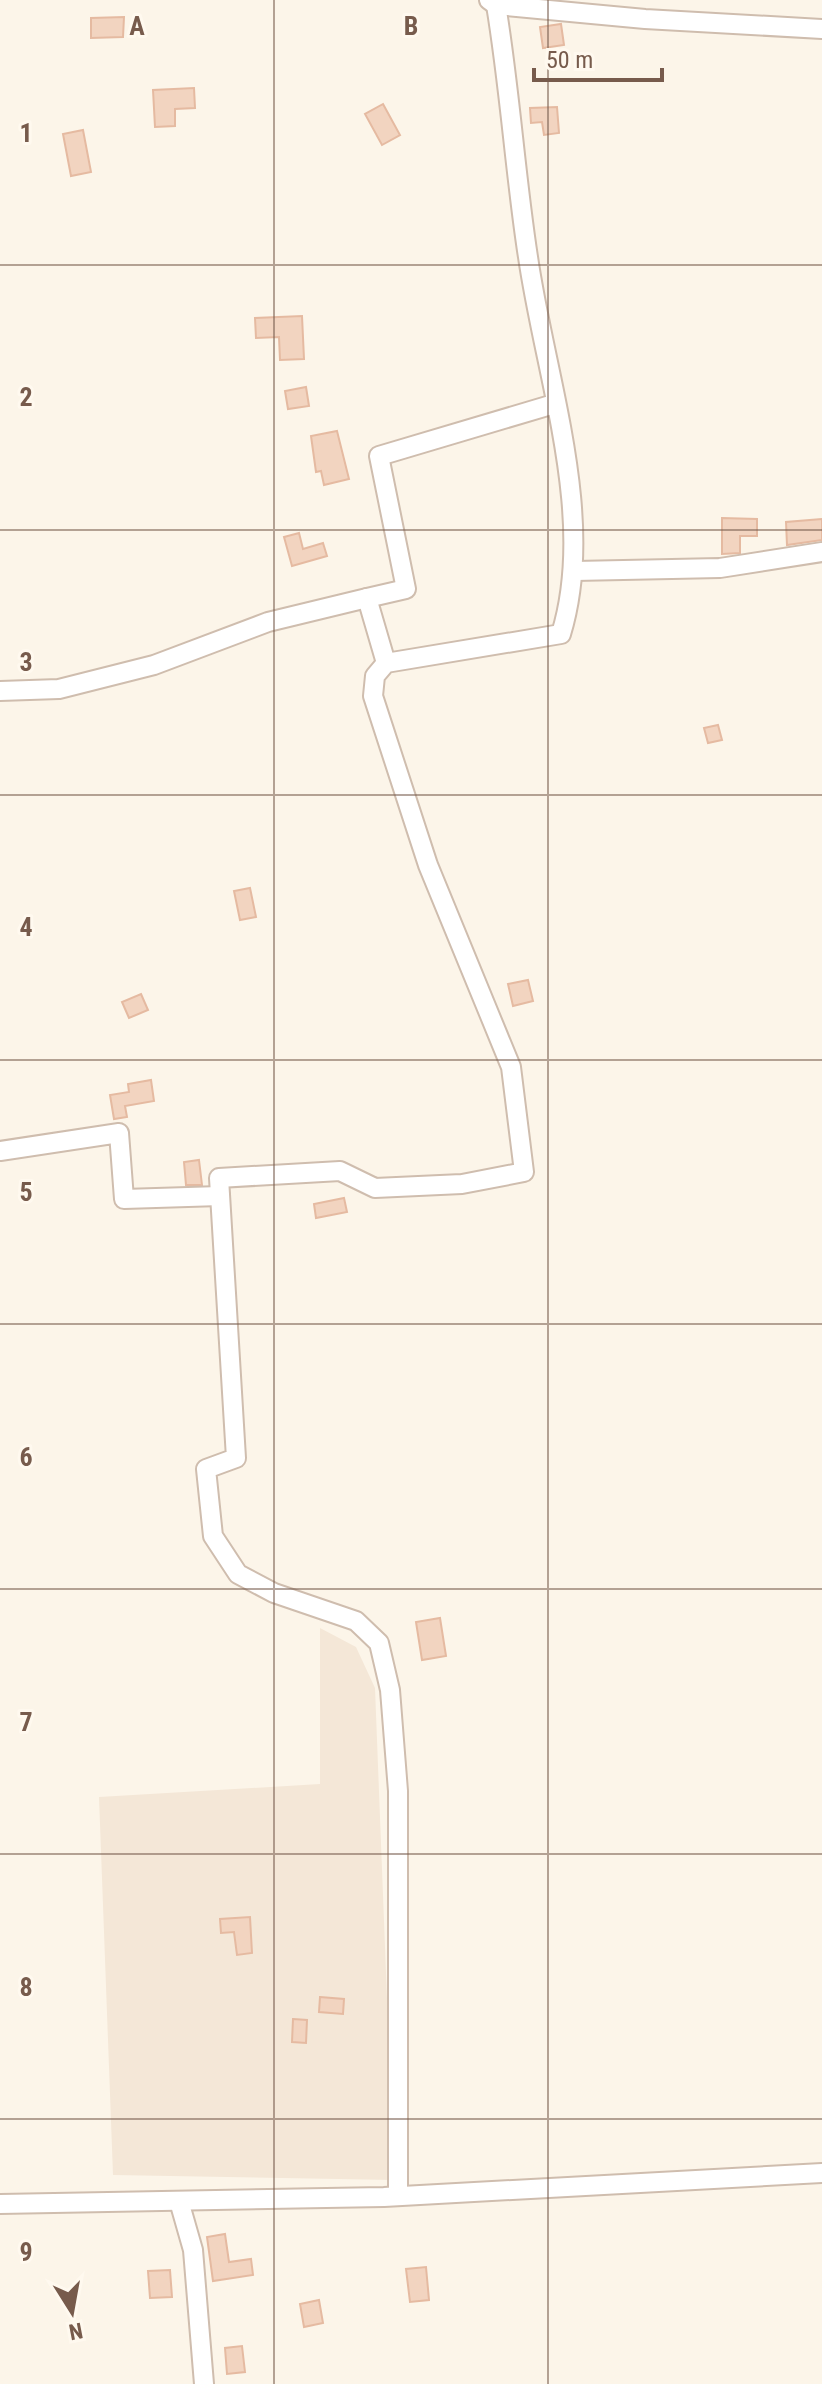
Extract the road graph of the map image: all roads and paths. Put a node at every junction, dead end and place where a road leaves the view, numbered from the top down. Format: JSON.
{"nodes":[{"id":1,"x":492,"y":2,"type":"edge"},
{"id":2,"x":822,"y":29,"type":"edge"},
{"id":3,"x":554,"y":404,"type":"junction"},
{"id":4,"x":822,"y":552,"type":"edge"},
{"id":5,"x":575,"y":571,"type":"junction"},
{"id":6,"x":367,"y":598,"type":"junction"},
{"id":7,"x":386,"y":663,"type":"junction"},
{"id":8,"x":0,"y":691,"type":"edge"},
{"id":9,"x":0,"y":1151,"type":"edge"},
{"id":10,"x":220,"y":1196,"type":"junction"},
{"id":11,"x":822,"y":2173,"type":"edge"},
{"id":12,"x":398,"y":2196,"type":"junction"},
{"id":13,"x":179,"y":2201,"type":"junction"},
{"id":14,"x":0,"y":2204,"type":"edge"},
{"id":15,"x":204,"y":2384,"type":"edge"}],
"edges":[{"from":1,"to":2,"type":"street"},
{"from":1,"to":3,"type":"street"},
{"from":3,"to":5,"type":"street"},
{"from":3,"to":6,"type":"street"},
{"from":4,"to":5,"type":"street"},
{"from":5,"to":7,"type":"street"},
{"from":6,"to":7,"type":"street"},
{"from":6,"to":8,"type":"street"},
{"from":7,"to":10,"type":"street"},
{"from":9,"to":10,"type":"street"},
{"from":10,"to":12,"type":"street"},
{"from":11,"to":12,"type":"street"},
{"from":12,"to":13,"type":"street"},
{"from":13,"to":14,"type":"street"},
{"from":13,"to":15,"type":"street"}]}
